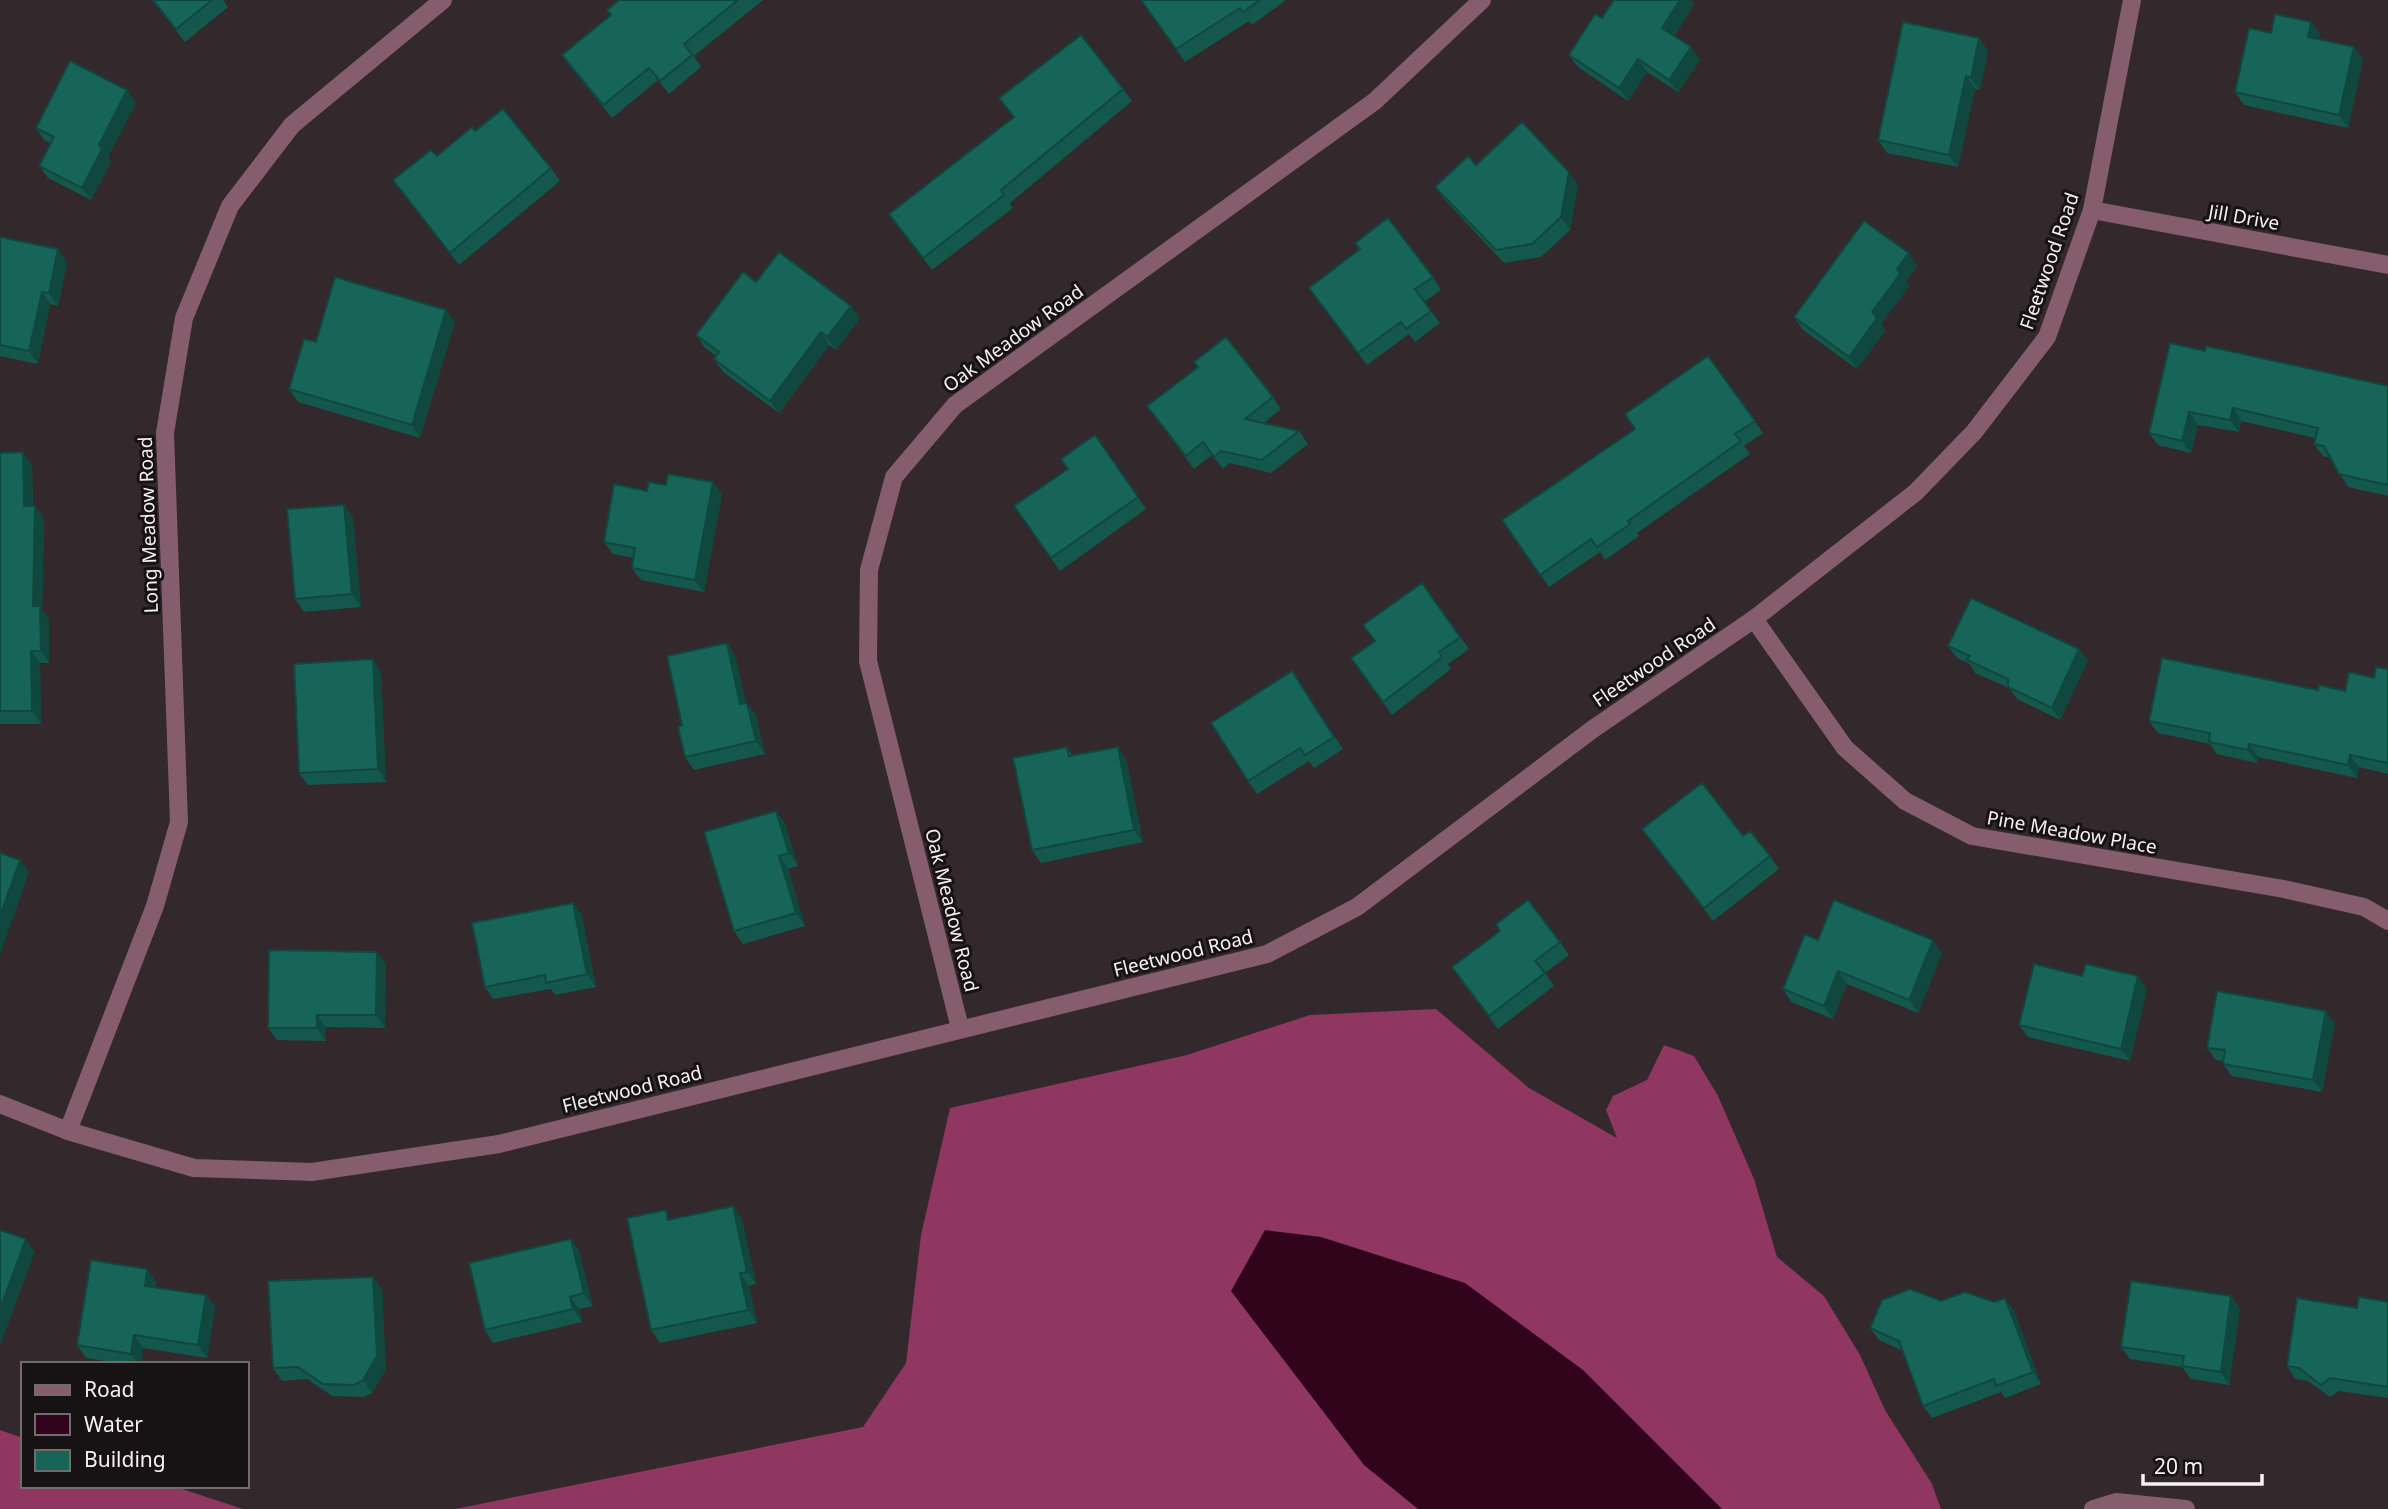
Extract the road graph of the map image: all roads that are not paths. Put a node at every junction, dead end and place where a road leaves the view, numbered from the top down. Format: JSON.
{"nodes":[{"id":1,"x":443,"y":0,"type":"edge"},
{"id":2,"x":1482,"y":0,"type":"edge"},
{"id":3,"x":2132,"y":0,"type":"edge"},
{"id":4,"x":2092,"y":210,"type":"junction"},
{"id":5,"x":2388,"y":265,"type":"edge"},
{"id":6,"x":1754,"y":619,"type":"junction"},
{"id":7,"x":2388,"y":921,"type":"edge"},
{"id":8,"x":960,"y":1028,"type":"junction"},
{"id":9,"x":0,"y":1104,"type":"edge"},
{"id":10,"x":68,"y":1131,"type":"junction"},
{"id":11,"x":2092,"y":1509,"type":"edge"},
{"id":12,"x":2186,"y":1509,"type":"edge"}],
"edges":[{"from":1,"to":10,"type":"street","name":"Long Meadow Road"},
{"from":2,"to":8,"type":"street","name":"Oak Meadow Road"},
{"from":3,"to":4,"type":"street","name":"Fleetwood Road"},
{"from":4,"to":5,"type":"street","name":"Jill Drive"},
{"from":4,"to":6,"type":"street","name":"Fleetwood Road"},
{"from":6,"to":7,"type":"street","name":"Pine Meadow Place"},
{"from":6,"to":8,"type":"street","name":"Fleetwood Road"},
{"from":8,"to":10,"type":"street","name":"Fleetwood Road"},
{"from":9,"to":10,"type":"street","name":"Fleetwood Road"},
{"from":11,"to":12,"type":"street"}]}
